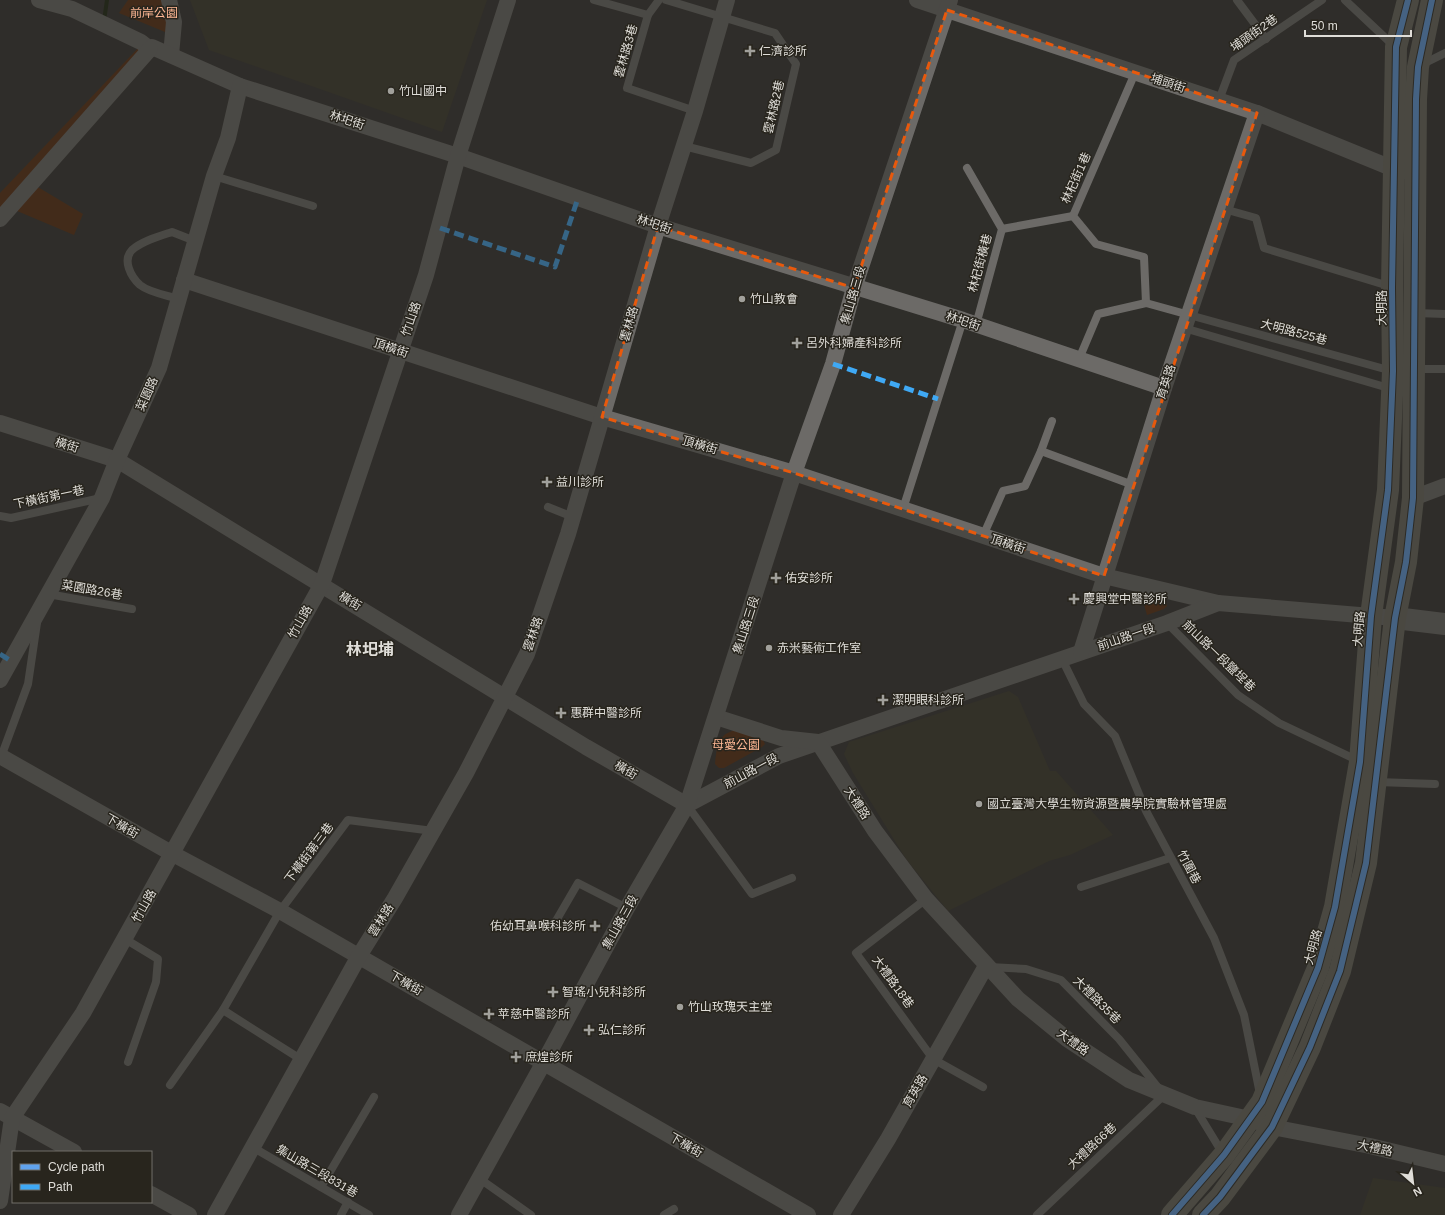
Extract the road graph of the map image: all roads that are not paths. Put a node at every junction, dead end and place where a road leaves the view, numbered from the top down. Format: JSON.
{"nodes":[{"id":1,"x":39,"y":0,"type":"edge"},
{"id":2,"x":169,"y":0,"type":"edge"},
{"id":3,"x":508,"y":0,"type":"edge"},
{"id":4,"x":594,"y":0,"type":"edge"},
{"id":5,"x":659,"y":0,"type":"edge"},
{"id":6,"x":666,"y":0,"type":"edge"},
{"id":7,"x":727,"y":0,"type":"edge"},
{"id":8,"x":917,"y":0,"type":"edge"},
{"id":9,"x":1237,"y":0,"type":"edge"},
{"id":10,"x":1322,"y":0,"type":"edge"},
{"id":11,"x":1345,"y":0,"type":"edge"},
{"id":12,"x":1408,"y":0,"type":"edge"},
{"id":13,"x":1432,"y":0,"type":"edge"},
{"id":14,"x":949,"y":5,"type":"edge"},
{"id":15,"x":68,"y":6,"type":"edge"},
{"id":16,"x":648,"y":15,"type":"junction"},
{"id":17,"x":722,"y":16,"type":"junction"},
{"id":18,"x":1266,"y":39,"type":"junction"},
{"id":19,"x":1396,"y":47,"type":"junction"},
{"id":20,"x":150,"y":49,"type":"junction"},
{"id":21,"x":1445,"y":53,"type":"edge"},
{"id":22,"x":171,"y":55,"type":"junction"},
{"id":23,"x":1418,"y":66,"type":"junction"},
{"id":24,"x":1135,"y":73,"type":"junction"},
{"id":25,"x":240,"y":86,"type":"junction"},
{"id":26,"x":1219,"y":100,"type":"junction"},
{"id":27,"x":695,"y":111,"type":"junction"},
{"id":28,"x":1256,"y":113,"type":"junction"},
{"id":29,"x":684,"y":146,"type":"junction"},
{"id":30,"x":458,"y":156,"type":"junction"},
{"id":31,"x":967,"y":168,"type":"dead end"},
{"id":32,"x":1394,"y":169,"type":"junction"},
{"id":33,"x":1416,"y":173,"type":"junction"},
{"id":34,"x":214,"y":176,"type":"junction"},
{"id":35,"x":313,"y":206,"type":"dead end"},
{"id":36,"x":1224,"y":209,"type":"junction"},
{"id":37,"x":1072,"y":216,"type":"junction"},
{"id":38,"x":0,"y":219,"type":"edge"},
{"id":39,"x":658,"y":226,"type":"junction"},
{"id":40,"x":1002,"y":229,"type":"junction"},
{"id":41,"x":195,"y":241,"type":"junction"},
{"id":42,"x":184,"y":280,"type":"junction"},
{"id":43,"x":854,"y":288,"type":"junction"},
{"id":44,"x":1392,"y":288,"type":"junction"},
{"id":45,"x":179,"y":298,"type":"junction"},
{"id":46,"x":1146,"y":303,"type":"junction"},
{"id":47,"x":1415,"y":313,"type":"junction"},
{"id":48,"x":1445,"y":314,"type":"edge"},
{"id":49,"x":1186,"y":322,"type":"junction"},
{"id":50,"x":969,"y":323,"type":"junction"},
{"id":51,"x":400,"y":351,"type":"junction"},
{"id":52,"x":1079,"y":359,"type":"junction"},
{"id":53,"x":1445,"y":369,"type":"edge"},
{"id":54,"x":1400,"y":376,"type":"junction"},
{"id":55,"x":1164,"y":388,"type":"junction"},
{"id":56,"x":602,"y":417,"type":"junction"},
{"id":57,"x":1052,"y":420,"type":"dead end"},
{"id":58,"x":0,"y":423,"type":"edge"},
{"id":59,"x":1042,"y":451,"type":"junction"},
{"id":60,"x":117,"y":460,"type":"junction"},
{"id":61,"x":794,"y":473,"type":"junction"},
{"id":62,"x":1133,"y":485,"type":"junction"},
{"id":63,"x":1445,"y":486,"type":"edge"},
{"id":64,"x":102,"y":498,"type":"junction"},
{"id":65,"x":1413,"y":498,"type":"junction"},
{"id":66,"x":548,"y":507,"type":"dead end"},
{"id":67,"x":903,"y":509,"type":"junction"},
{"id":68,"x":0,"y":516,"type":"edge"},
{"id":69,"x":573,"y":516,"type":"junction"},
{"id":70,"x":983,"y":536,"type":"junction"},
{"id":71,"x":1104,"y":576,"type":"junction"},
{"id":72,"x":322,"y":584,"type":"junction"},
{"id":73,"x":48,"y":594,"type":"junction"},
{"id":74,"x":1218,"y":603,"type":"junction"},
{"id":75,"x":132,"y":609,"type":"dead end"},
{"id":76,"x":38,"y":612,"type":"junction"},
{"id":77,"x":1371,"y":616,"type":"junction"},
{"id":78,"x":1395,"y":618,"type":"junction"},
{"id":79,"x":1167,"y":623,"type":"junction"},
{"id":80,"x":1445,"y":624,"type":"edge"},
{"id":81,"x":1081,"y":652,"type":"junction"},
{"id":82,"x":1062,"y":659,"type":"junction"},
{"id":83,"x":0,"y":680,"type":"edge"},
{"id":84,"x":505,"y":697,"type":"junction"},
{"id":85,"x":716,"y":717,"type":"junction"},
{"id":86,"x":818,"y":742,"type":"junction"},
{"id":87,"x":0,"y":756,"type":"edge"},
{"id":88,"x":1360,"y":762,"type":"junction"},
{"id":89,"x":1376,"y":782,"type":"junction"},
{"id":90,"x":1435,"y":784,"type":"dead end"},
{"id":91,"x":687,"y":805,"type":"junction"},
{"id":92,"x":433,"y":831,"type":"junction"},
{"id":93,"x":173,"y":854,"type":"junction"},
{"id":94,"x":1170,"y":858,"type":"junction"},
{"id":95,"x":792,"y":878,"type":"dead end"},
{"id":96,"x":1081,"y":887,"type":"dead end"},
{"id":97,"x":926,"y":899,"type":"junction"},
{"id":98,"x":627,"y":908,"type":"junction"},
{"id":99,"x":280,"y":911,"type":"junction"},
{"id":100,"x":552,"y":926,"type":"dead end"},
{"id":101,"x":125,"y":939,"type":"junction"},
{"id":102,"x":359,"y":956,"type":"junction"},
{"id":103,"x":986,"y":966,"type":"junction"},
{"id":104,"x":223,"y":1010,"type":"junction"},
{"id":105,"x":933,"y":1059,"type":"junction"},
{"id":106,"x":302,"y":1060,"type":"junction"},
{"id":107,"x":128,"y":1062,"type":"dead end"},
{"id":108,"x":544,"y":1062,"type":"junction"},
{"id":109,"x":170,"y":1085,"type":"dead end"},
{"id":110,"x":983,"y":1087,"type":"dead end"},
{"id":111,"x":1164,"y":1095,"type":"junction"},
{"id":112,"x":374,"y":1097,"type":"dead end"},
{"id":113,"x":1195,"y":1107,"type":"junction"},
{"id":114,"x":1256,"y":1111,"type":"junction"},
{"id":115,"x":6,"y":1115,"type":"edge"},
{"id":116,"x":1272,"y":1127,"type":"junction"},
{"id":117,"x":254,"y":1148,"type":"junction"},
{"id":118,"x":72,"y":1151,"type":"edge"},
{"id":119,"x":1224,"y":1155,"type":"junction"},
{"id":120,"x":1445,"y":1164,"type":"edge"},
{"id":121,"x":480,"y":1179,"type":"junction"},
{"id":122,"x":321,"y":1187,"type":"junction"},
{"id":123,"x":1,"y":1194,"type":"edge"},
{"id":124,"x":152,"y":1195,"type":"edge"},
{"id":125,"x":348,"y":1202,"type":"junction"},
{"id":126,"x":674,"y":1209,"type":"dead end"},
{"id":127,"x":188,"y":1215,"type":"edge"},
{"id":128,"x":215,"y":1215,"type":"edge"},
{"id":129,"x":340,"y":1215,"type":"edge"},
{"id":130,"x":369,"y":1215,"type":"edge"},
{"id":131,"x":459,"y":1215,"type":"edge"},
{"id":132,"x":531,"y":1215,"type":"edge"},
{"id":133,"x":664,"y":1215,"type":"edge"},
{"id":134,"x":808,"y":1215,"type":"edge"},
{"id":135,"x":841,"y":1215,"type":"edge"},
{"id":136,"x":1036,"y":1215,"type":"edge"},
{"id":137,"x":1172,"y":1215,"type":"edge"},
{"id":138,"x":1203,"y":1215,"type":"edge"}],
"edges":[{"from":1,"to":15,"type":"street","name":"林圯街"},
{"from":2,"to":22,"type":"street"},
{"from":3,"to":30,"type":"street","name":"竹山路"},
{"from":4,"to":16,"type":"lane"},
{"from":5,"to":16,"type":"lane","name":"雲林路3巷"},
{"from":6,"to":17,"type":"lane"},
{"from":7,"to":17,"type":"street","name":"雲林路"},
{"from":8,"to":14,"type":"street","name":"埔頭街"},
{"from":9,"to":18,"type":"lane"},
{"from":10,"to":18,"type":"lane","name":"埔頭街2巷"},
{"from":11,"to":19,"type":"lane"},
{"from":12,"to":19,"type":"main road","name":"大明路"},
{"from":13,"to":23,"type":"main road","name":"大明路"},
{"from":14,"to":24,"type":"street","name":"埔頭街"},
{"from":14,"to":43,"type":"street","name":"集山路三段"},
{"from":15,"to":20,"type":"street","name":"林圯街"},
{"from":16,"to":27,"type":"lane","name":"雲林路3巷"},
{"from":17,"to":27,"type":"street","name":"雲林路"},
{"from":17,"to":29,"type":"lane","name":"雲林路2巷"},
{"from":18,"to":26,"type":"lane","name":"埔頭街2巷"},
{"from":19,"to":32,"type":"main road","name":"大明路"},
{"from":20,"to":22,"type":"street","name":"林圯街"},
{"from":20,"to":38,"type":"street"},
{"from":21,"to":23,"type":"lane"},
{"from":22,"to":25,"type":"street","name":"林圯街"},
{"from":23,"to":33,"type":"main road","name":"大明路"},
{"from":24,"to":26,"type":"street","name":"埔頭街"},
{"from":24,"to":37,"type":"lane","name":"林杞街1巷"},
{"from":25,"to":30,"type":"street","name":"林圯街"},
{"from":25,"to":34,"type":"street","name":"菜園路"},
{"from":26,"to":28,"type":"street","name":"埔頭街"},
{"from":27,"to":29,"type":"street","name":"雲林路"},
{"from":28,"to":32,"type":"street","name":"埔頭街"},
{"from":28,"to":36,"type":"street","name":"育英路"},
{"from":29,"to":39,"type":"street","name":"雲林路"},
{"from":30,"to":39,"type":"street","name":"林圯街"},
{"from":30,"to":51,"type":"street","name":"竹山路"},
{"from":31,"to":40,"type":"lane","name":"林杞街橫巷"},
{"from":32,"to":33,"type":"street","name":"埔頭街"},
{"from":32,"to":44,"type":"main road","name":"大明路"},
{"from":33,"to":47,"type":"main road","name":"大明路"},
{"from":34,"to":35,"type":"lane"},
{"from":34,"to":41,"type":"street","name":"菜園路"},
{"from":36,"to":44,"type":"lane"},
{"from":36,"to":49,"type":"street","name":"育英路"},
{"from":37,"to":40,"type":"lane"},
{"from":37,"to":46,"type":"lane","name":"林杞街1巷"},
{"from":39,"to":43,"type":"street","name":"林圯街"},
{"from":39,"to":56,"type":"street","name":"雲林路"},
{"from":40,"to":50,"type":"lane","name":"林杞街橫巷"},
{"from":41,"to":42,"type":"street","name":"菜園路"},
{"from":41,"to":45,"type":"lane"},
{"from":42,"to":45,"type":"street","name":"菜園路"},
{"from":42,"to":51,"type":"street","name":"頂橫街"},
{"from":43,"to":50,"type":"street","name":"林圯街"},
{"from":43,"to":61,"type":"street","name":"集山路三段"},
{"from":44,"to":54,"type":"main road","name":"大明路"},
{"from":45,"to":60,"type":"street","name":"菜園路"},
{"from":46,"to":49,"type":"lane"},
{"from":46,"to":52,"type":"lane"},
{"from":47,"to":48,"type":"lane"},
{"from":47,"to":54,"type":"main road","name":"大明路"},
{"from":49,"to":54,"type":"lane","name":"大明路525巷"},
{"from":49,"to":54,"type":"lane"},
{"from":49,"to":55,"type":"street","name":"育英路"},
{"from":50,"to":52,"type":"street","name":"林圯街"},
{"from":50,"to":67,"type":"lane","name":"林杞街橫巷"},
{"from":51,"to":56,"type":"street","name":"頂橫街"},
{"from":51,"to":72,"type":"street","name":"竹山路"},
{"from":52,"to":55,"type":"street","name":"林圯街"},
{"from":53,"to":54,"type":"lane"},
{"from":54,"to":65,"type":"main road","name":"大明路"},
{"from":54,"to":77,"type":"main road","name":"大明路"},
{"from":55,"to":62,"type":"street","name":"育英路"},
{"from":56,"to":61,"type":"street","name":"頂橫街"},
{"from":56,"to":69,"type":"street","name":"雲林路"},
{"from":57,"to":59,"type":"lane"},
{"from":58,"to":60,"type":"street","name":"橫街"},
{"from":59,"to":62,"type":"lane"},
{"from":59,"to":70,"type":"lane"},
{"from":60,"to":64,"type":"street","name":"菜園路"},
{"from":60,"to":72,"type":"street","name":"橫街"},
{"from":61,"to":67,"type":"street","name":"頂橫街"},
{"from":61,"to":85,"type":"street","name":"集山路三段"},
{"from":62,"to":71,"type":"street","name":"育英路"},
{"from":63,"to":65,"type":"street"},
{"from":64,"to":68,"type":"lane","name":"下橫街第一巷"},
{"from":64,"to":73,"type":"street","name":"菜園路"},
{"from":65,"to":78,"type":"main road","name":"大明路"},
{"from":66,"to":69,"type":"lane"},
{"from":67,"to":70,"type":"street","name":"頂橫街"},
{"from":69,"to":84,"type":"street","name":"雲林路"},
{"from":70,"to":71,"type":"street","name":"頂橫街"},
{"from":71,"to":74,"type":"street","name":"頂橫街"},
{"from":71,"to":81,"type":"street","name":"育英路"},
{"from":72,"to":84,"type":"street","name":"橫街"},
{"from":72,"to":93,"type":"street","name":"竹山路"},
{"from":73,"to":75,"type":"lane","name":"菜園路26巷"},
{"from":73,"to":76,"type":"street","name":"菜園路"},
{"from":74,"to":77,"type":"street","name":"前山路一段"},
{"from":74,"to":79,"type":"street","name":"前山路一段"},
{"from":76,"to":83,"type":"street","name":"菜園路"},
{"from":76,"to":87,"type":"lane"},
{"from":77,"to":78,"type":"street","name":"前山路一段"},
{"from":77,"to":88,"type":"main road","name":"大明路"},
{"from":78,"to":80,"type":"street","name":"前山路一段"},
{"from":78,"to":89,"type":"main road","name":"大明路"},
{"from":79,"to":81,"type":"street","name":"前山路一段"},
{"from":79,"to":88,"type":"lane","name":"前山路一段鹽埕巷"},
{"from":81,"to":82,"type":"street","name":"前山路一段"},
{"from":82,"to":86,"type":"street","name":"前山路一段"},
{"from":82,"to":94,"type":"lane","name":"竹圍巷"},
{"from":84,"to":91,"type":"street","name":"橫街"},
{"from":84,"to":92,"type":"street","name":"雲林路"},
{"from":85,"to":86,"type":"street","name":"前山路一段"},
{"from":85,"to":91,"type":"street","name":"集山路三段"},
{"from":86,"to":91,"type":"street","name":"前山路一段"},
{"from":86,"to":97,"type":"street","name":"大禮路"},
{"from":87,"to":93,"type":"street","name":"下橫街"},
{"from":88,"to":114,"type":"main road","name":"大明路"},
{"from":89,"to":90,"type":"lane"},
{"from":89,"to":116,"type":"main road","name":"大明路"},
{"from":91,"to":95,"type":"lane"},
{"from":91,"to":98,"type":"street","name":"集山路三段"},
{"from":92,"to":99,"type":"lane","name":"下橫街第三巷"},
{"from":92,"to":102,"type":"street","name":"雲林路"},
{"from":93,"to":99,"type":"street","name":"下橫街"},
{"from":93,"to":101,"type":"street","name":"竹山路"},
{"from":94,"to":96,"type":"lane"},
{"from":94,"to":114,"type":"lane","name":"竹圍巷"},
{"from":97,"to":103,"type":"street","name":"大禮路"},
{"from":97,"to":105,"type":"lane","name":"大禮路18巷"},
{"from":98,"to":100,"type":"lane"},
{"from":98,"to":108,"type":"street","name":"集山路三段"},
{"from":99,"to":102,"type":"street","name":"下橫街"},
{"from":99,"to":104,"type":"lane"},
{"from":101,"to":107,"type":"lane"},
{"from":101,"to":115,"type":"street","name":"竹山路"},
{"from":102,"to":106,"type":"street","name":"雲林路"},
{"from":102,"to":108,"type":"street","name":"下橫街"},
{"from":103,"to":105,"type":"street","name":"育英路"},
{"from":103,"to":111,"type":"street","name":"大禮路"},
{"from":103,"to":111,"type":"lane","name":"大禮路35巷"},
{"from":104,"to":106,"type":"lane"},
{"from":104,"to":109,"type":"lane"},
{"from":105,"to":110,"type":"lane"},
{"from":105,"to":135,"type":"street","name":"育英路"},
{"from":106,"to":117,"type":"street","name":"雲林路"},
{"from":108,"to":121,"type":"street","name":"集山路三段"},
{"from":108,"to":134,"type":"street","name":"下橫街"},
{"from":111,"to":113,"type":"street","name":"大禮路"},
{"from":111,"to":136,"type":"lane","name":"大禮路66巷"},
{"from":112,"to":122,"type":"lane"},
{"from":113,"to":114,"type":"street","name":"大禮路"},
{"from":113,"to":119,"type":"lane"},
{"from":114,"to":116,"type":"street","name":"大禮路"},
{"from":114,"to":119,"type":"main road","name":"大明路"},
{"from":115,"to":118,"type":"street"},
{"from":115,"to":123,"type":"street","name":"竹山路"},
{"from":116,"to":120,"type":"street","name":"大禮路"},
{"from":116,"to":138,"type":"main road","name":"大明路"},
{"from":117,"to":122,"type":"lane","name":"集山路三段831巷"},
{"from":117,"to":128,"type":"street","name":"雲林路"},
{"from":119,"to":137,"type":"main road","name":"大明路"},
{"from":121,"to":131,"type":"street","name":"集山路三段"},
{"from":121,"to":132,"type":"lane"},
{"from":122,"to":125,"type":"lane","name":"集山路三段831巷"},
{"from":124,"to":127,"type":"street"},
{"from":125,"to":129,"type":"lane"},
{"from":125,"to":130,"type":"lane","name":"集山路三段831巷"},
{"from":126,"to":133,"type":"lane"}]}
